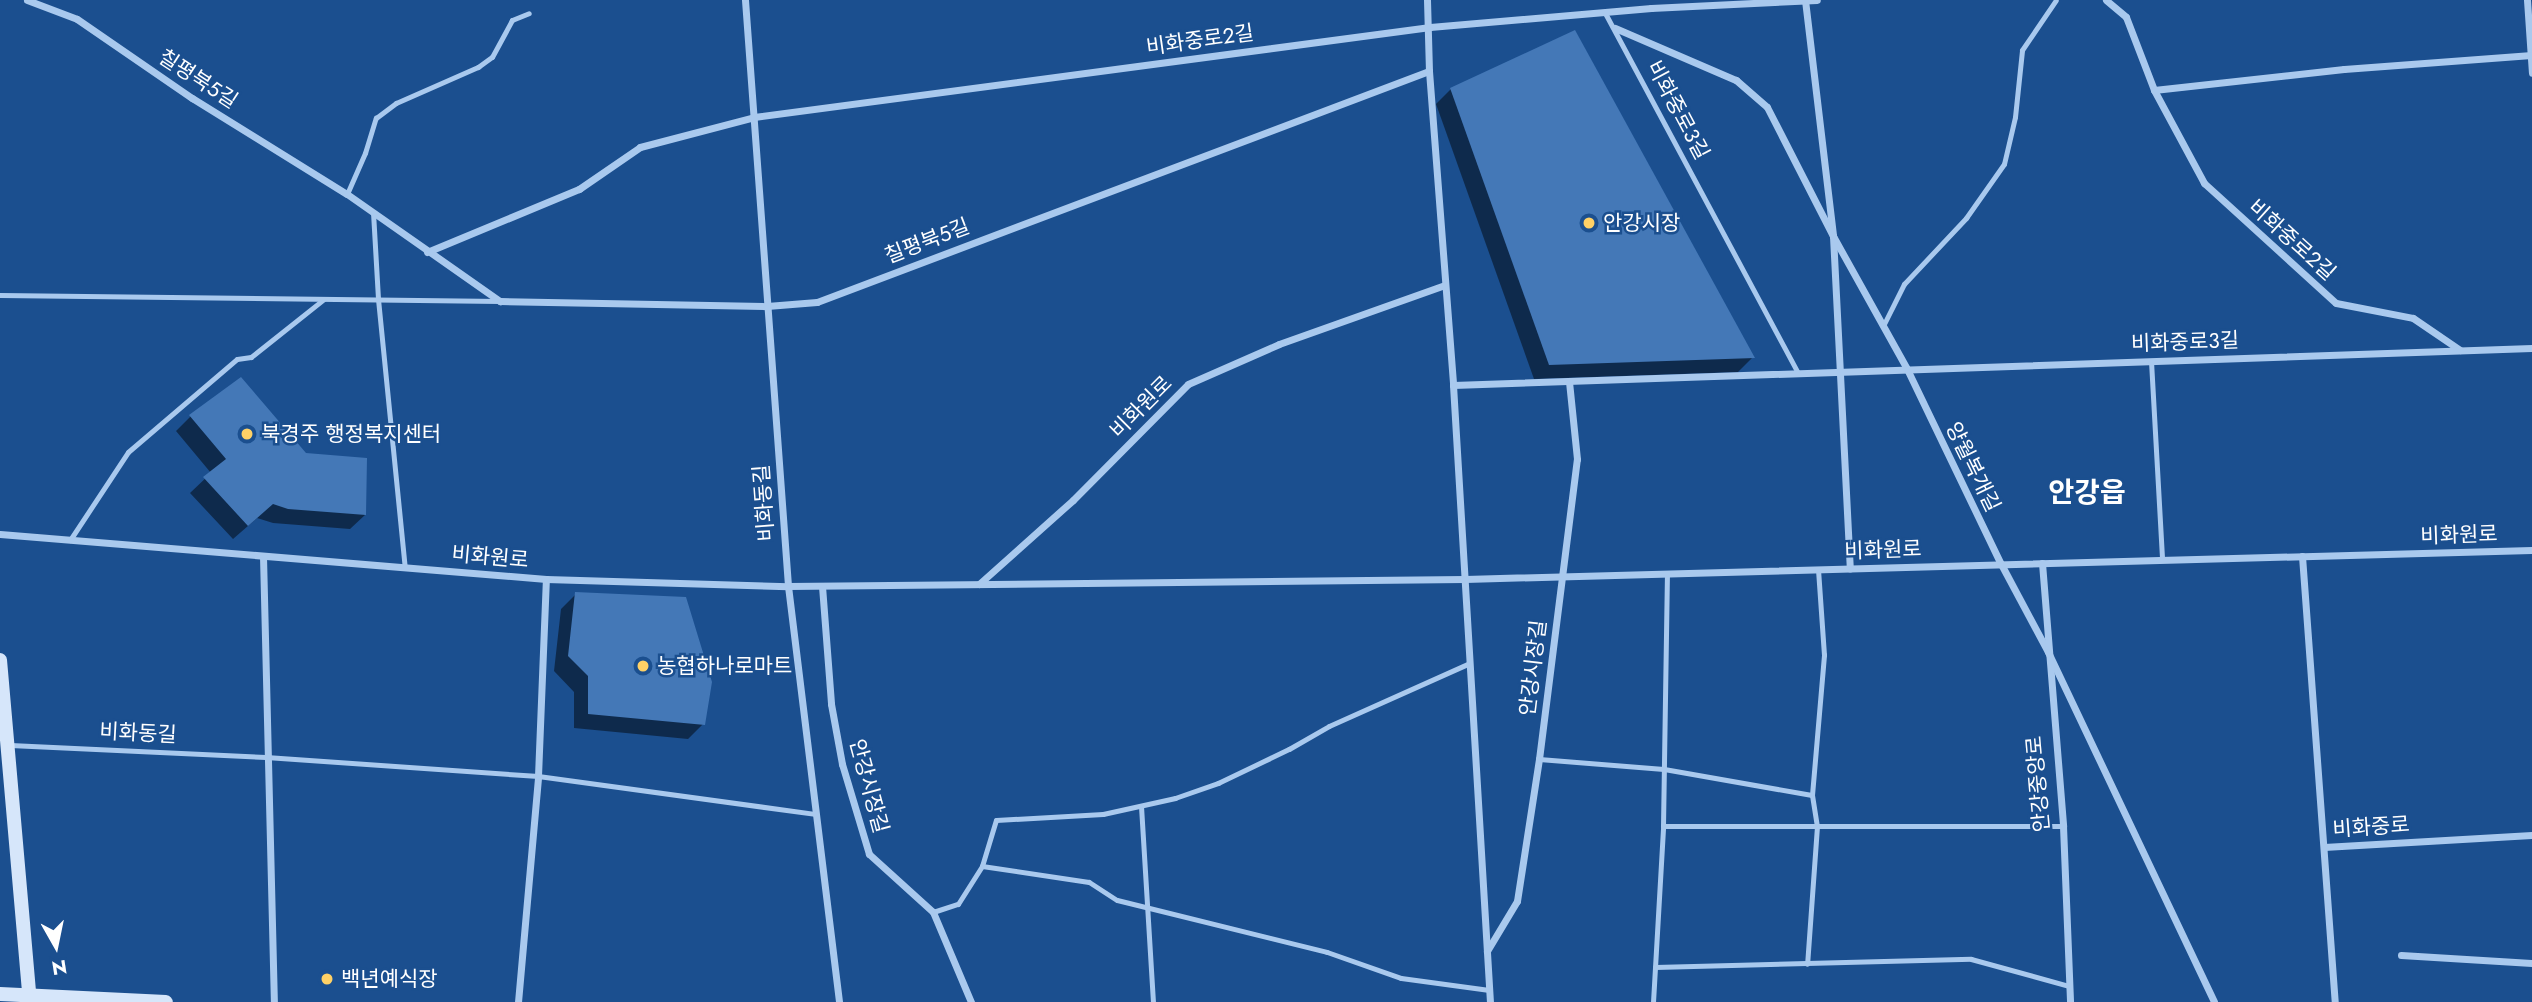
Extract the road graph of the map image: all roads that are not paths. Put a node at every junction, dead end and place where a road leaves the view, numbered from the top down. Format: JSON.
{"nodes":[{"id":1,"x":27,"y":0,"type":"edge"},
{"id":2,"x":745,"y":0,"type":"edge"},
{"id":3,"x":1427,"y":0,"type":"edge"},
{"id":4,"x":1805,"y":0,"type":"edge"},
{"id":5,"x":1817,"y":0,"type":"edge"},
{"id":6,"x":2056,"y":0,"type":"edge"},
{"id":7,"x":2106,"y":0,"type":"edge"},
{"id":8,"x":2526,"y":0,"type":"edge"},
{"id":9,"x":1650,"y":4,"type":"edge"},
{"id":10,"x":529,"y":13,"type":"dead end"},
{"id":11,"x":1605,"y":13,"type":"junction"},
{"id":12,"x":1430,"y":27,"type":"junction"},
{"id":13,"x":1615,"y":28,"type":"junction"},
{"id":14,"x":2531,"y":55,"type":"edge"},
{"id":15,"x":1429,"y":71,"type":"junction"},
{"id":16,"x":2532,"y":73,"type":"edge"},
{"id":17,"x":2154,"y":90,"type":"junction"},
{"id":18,"x":754,"y":117,"type":"junction"},
{"id":19,"x":347,"y":194,"type":"junction"},
{"id":20,"x":373,"y":212,"type":"junction"},
{"id":21,"x":1833,"y":236,"type":"junction"},
{"id":22,"x":427,"y":252,"type":"junction"},
{"id":23,"x":1445,"y":285,"type":"junction"},
{"id":24,"x":0,"y":295,"type":"edge"},
{"id":25,"x":324,"y":299,"type":"junction"},
{"id":26,"x":377,"y":299,"type":"junction"},
{"id":27,"x":500,"y":301,"type":"junction"},
{"id":28,"x":767,"y":306,"type":"junction"},
{"id":29,"x":1883,"y":326,"type":"junction"},
{"id":30,"x":2532,"y":348,"type":"edge"},
{"id":31,"x":2460,"y":350,"type":"junction"},
{"id":32,"x":2151,"y":361,"type":"junction"},
{"id":33,"x":1907,"y":369,"type":"junction"},
{"id":34,"x":1839,"y":372,"type":"junction"},
{"id":35,"x":1798,"y":373,"type":"junction"},
{"id":36,"x":1569,"y":381,"type":"junction"},
{"id":37,"x":1453,"y":385,"type":"junction"},
{"id":38,"x":0,"y":534,"type":"edge"},
{"id":39,"x":70,"y":540,"type":"junction"},
{"id":40,"x":2532,"y":550,"type":"edge"},
{"id":41,"x":263,"y":556,"type":"junction"},
{"id":42,"x":2302,"y":556,"type":"junction"},
{"id":43,"x":2162,"y":560,"type":"junction"},
{"id":44,"x":2042,"y":563,"type":"junction"},
{"id":45,"x":2001,"y":565,"type":"junction"},
{"id":46,"x":405,"y":568,"type":"junction"},
{"id":47,"x":1850,"y":569,"type":"junction"},
{"id":48,"x":1818,"y":570,"type":"junction"},
{"id":49,"x":1667,"y":574,"type":"junction"},
{"id":50,"x":1562,"y":576,"type":"junction"},
{"id":51,"x":546,"y":579,"type":"junction"},
{"id":52,"x":1465,"y":579,"type":"junction"},
{"id":53,"x":979,"y":584,"type":"junction"},
{"id":54,"x":788,"y":586,"type":"junction"},
{"id":55,"x":822,"y":586,"type":"junction"},
{"id":56,"x":2048,"y":652,"type":"junction"},
{"id":57,"x":0,"y":660,"type":"edge"},
{"id":58,"x":1470,"y":663,"type":"junction"},
{"id":59,"x":7,"y":745,"type":"junction"},
{"id":60,"x":266,"y":757,"type":"junction"},
{"id":61,"x":1539,"y":759,"type":"junction"},
{"id":62,"x":1664,"y":769,"type":"junction"},
{"id":63,"x":538,"y":776,"type":"junction"},
{"id":64,"x":1812,"y":795,"type":"junction"},
{"id":65,"x":1141,"y":806,"type":"junction"},
{"id":66,"x":816,"y":814,"type":"junction"},
{"id":67,"x":1663,"y":826,"type":"junction"},
{"id":68,"x":1817,"y":826,"type":"junction"},
{"id":69,"x":2063,"y":826,"type":"junction"},
{"id":70,"x":2532,"y":835,"type":"edge"},
{"id":71,"x":2324,"y":846,"type":"junction"},
{"id":72,"x":982,"y":866,"type":"junction"},
{"id":73,"x":1146,"y":907,"type":"junction"},
{"id":74,"x":933,"y":912,"type":"junction"},
{"id":75,"x":1487,"y":951,"type":"junction"},
{"id":76,"x":2401,"y":955,"type":"dead end"},
{"id":77,"x":2532,"y":963,"type":"edge"},
{"id":78,"x":1807,"y":964,"type":"junction"},
{"id":79,"x":1655,"y":967,"type":"junction"},
{"id":80,"x":2069,"y":986,"type":"junction"},
{"id":81,"x":1489,"y":990,"type":"junction"},
{"id":82,"x":0,"y":994,"type":"edge"},
{"id":83,"x":29,"y":998,"type":"edge"},
{"id":84,"x":166,"y":1002,"type":"edge"},
{"id":85,"x":274,"y":1002,"type":"edge"},
{"id":86,"x":518,"y":1002,"type":"edge"},
{"id":87,"x":839,"y":1002,"type":"edge"},
{"id":88,"x":971,"y":1002,"type":"edge"},
{"id":89,"x":1153,"y":1002,"type":"edge"},
{"id":90,"x":1490,"y":1002,"type":"edge"},
{"id":91,"x":1653,"y":1002,"type":"edge"},
{"id":92,"x":2070,"y":1002,"type":"edge"},
{"id":93,"x":2214,"y":1002,"type":"edge"},
{"id":94,"x":2335,"y":1002,"type":"edge"}],
"edges":[{"from":1,"to":19,"type":"street","name":"칠평북5길"},
{"from":2,"to":18,"type":"street","name":"비화동길"},
{"from":3,"to":12,"type":"street"},
{"from":4,"to":5,"type":"street","name":"비화중로2길"},
{"from":4,"to":9,"type":"street","name":"비화중로2길"},
{"from":4,"to":21,"type":"street"},
{"from":6,"to":29,"type":"lane"},
{"from":7,"to":17,"type":"street","name":"비화중로2길"},
{"from":8,"to":14,"type":"street"},
{"from":9,"to":11,"type":"street","name":"비화중로2길"},
{"from":10,"to":19,"type":"lane"},
{"from":11,"to":12,"type":"street","name":"비화중로2길"},
{"from":11,"to":13,"type":"lane","name":"비화중로3길"},
{"from":12,"to":15,"type":"street"},
{"from":12,"to":18,"type":"street","name":"비화중로2길"},
{"from":13,"to":21,"type":"street","name":"양월복개길"},
{"from":13,"to":35,"type":"lane","name":"비화중로3길"},
{"from":14,"to":16,"type":"street"},
{"from":14,"to":17,"type":"street"},
{"from":15,"to":23,"type":"street"},
{"from":15,"to":28,"type":"street","name":"칠평북5길"},
{"from":17,"to":31,"type":"street","name":"비화중로2길"},
{"from":18,"to":22,"type":"street"},
{"from":18,"to":28,"type":"street","name":"비화동길"},
{"from":19,"to":20,"type":"street","name":"칠평북5길"},
{"from":20,"to":22,"type":"street","name":"칠평북5길"},
{"from":20,"to":26,"type":"lane"},
{"from":21,"to":29,"type":"street","name":"양월복개길"},
{"from":21,"to":34,"type":"street"},
{"from":22,"to":27,"type":"street","name":"칠평북5길"},
{"from":23,"to":37,"type":"street"},
{"from":23,"to":53,"type":"street","name":"비화원로"},
{"from":24,"to":25,"type":"lane"},
{"from":25,"to":26,"type":"lane"},
{"from":25,"to":39,"type":"lane"},
{"from":26,"to":27,"type":"lane"},
{"from":26,"to":46,"type":"lane"},
{"from":27,"to":28,"type":"street","name":"칠평북5길"},
{"from":28,"to":54,"type":"street","name":"비화동길"},
{"from":29,"to":33,"type":"street","name":"양월복개길"},
{"from":30,"to":31,"type":"street","name":"비화중로3길"},
{"from":31,"to":32,"type":"street","name":"비화중로3길"},
{"from":32,"to":33,"type":"street","name":"비화중로3길"},
{"from":32,"to":43,"type":"lane"},
{"from":33,"to":34,"type":"street","name":"비화중로3길"},
{"from":33,"to":45,"type":"street","name":"양월복개길"},
{"from":34,"to":35,"type":"street","name":"비화중로3길"},
{"from":34,"to":47,"type":"street"},
{"from":35,"to":36,"type":"street","name":"비화중로3길"},
{"from":36,"to":37,"type":"street","name":"비화중로3길"},
{"from":36,"to":50,"type":"street","name":"안강시장길"},
{"from":37,"to":52,"type":"street"},
{"from":38,"to":39,"type":"street","name":"비화원로"},
{"from":39,"to":41,"type":"street","name":"비화원로"},
{"from":40,"to":42,"type":"street","name":"비화원로"},
{"from":41,"to":46,"type":"street","name":"비화원로"},
{"from":41,"to":60,"type":"street"},
{"from":42,"to":43,"type":"street","name":"비화원로"},
{"from":42,"to":71,"type":"street"},
{"from":43,"to":44,"type":"street","name":"비화원로"},
{"from":44,"to":45,"type":"street","name":"비화원로"},
{"from":44,"to":56,"type":"street","name":"안강중앙로"},
{"from":45,"to":47,"type":"street","name":"비화원로"},
{"from":45,"to":56,"type":"street","name":"양월복개길"},
{"from":46,"to":51,"type":"street","name":"비화원로"},
{"from":47,"to":48,"type":"street","name":"비화원로"},
{"from":48,"to":49,"type":"street","name":"비화원로"},
{"from":48,"to":64,"type":"lane"},
{"from":49,"to":50,"type":"street","name":"비화원로"},
{"from":49,"to":62,"type":"lane"},
{"from":50,"to":52,"type":"street","name":"비화원로"},
{"from":50,"to":61,"type":"street","name":"안강시장길"},
{"from":51,"to":54,"type":"street","name":"비화원로"},
{"from":51,"to":63,"type":"street"},
{"from":52,"to":53,"type":"street","name":"비화원로"},
{"from":52,"to":58,"type":"street"},
{"from":53,"to":55,"type":"street","name":"비화원로"},
{"from":54,"to":55,"type":"street","name":"비화원로"},
{"from":54,"to":66,"type":"street","name":"비화동길"},
{"from":55,"to":74,"type":"street","name":"안강시장길"},
{"from":56,"to":69,"type":"street","name":"안강중앙로"},
{"from":56,"to":93,"type":"street","name":"양월복개길"},
{"from":57,"to":59,"type":"main road"},
{"from":58,"to":65,"type":"lane"},
{"from":58,"to":75,"type":"street"},
{"from":59,"to":60,"type":"lane","name":"비화동길"},
{"from":59,"to":83,"type":"main road"},
{"from":60,"to":63,"type":"lane","name":"비화동길"},
{"from":60,"to":85,"type":"street"},
{"from":61,"to":62,"type":"lane"},
{"from":61,"to":75,"type":"street","name":"안강시장길"},
{"from":62,"to":64,"type":"lane"},
{"from":62,"to":67,"type":"lane"},
{"from":63,"to":66,"type":"lane","name":"비화동길"},
{"from":63,"to":86,"type":"street"},
{"from":64,"to":68,"type":"lane"},
{"from":65,"to":72,"type":"lane"},
{"from":65,"to":73,"type":"lane"},
{"from":66,"to":87,"type":"street","name":"비화동길"},
{"from":67,"to":68,"type":"lane"},
{"from":67,"to":79,"type":"lane"},
{"from":68,"to":69,"type":"lane"},
{"from":68,"to":78,"type":"lane"},
{"from":69,"to":80,"type":"street","name":"안강중앙로"},
{"from":70,"to":71,"type":"street","name":"비화중로"},
{"from":71,"to":94,"type":"street","name":"비화중로"},
{"from":72,"to":73,"type":"lane"},
{"from":72,"to":74,"type":"lane"},
{"from":73,"to":81,"type":"lane"},
{"from":73,"to":89,"type":"lane"},
{"from":74,"to":88,"type":"street","name":"안강시장길"},
{"from":75,"to":81,"type":"street"},
{"from":76,"to":77,"type":"street"},
{"from":78,"to":79,"type":"lane"},
{"from":78,"to":80,"type":"lane"},
{"from":79,"to":91,"type":"lane"},
{"from":80,"to":92,"type":"street","name":"안강중앙로"},
{"from":81,"to":90,"type":"street"},
{"from":82,"to":83,"type":"main road"},
{"from":83,"to":84,"type":"main road"}]}
